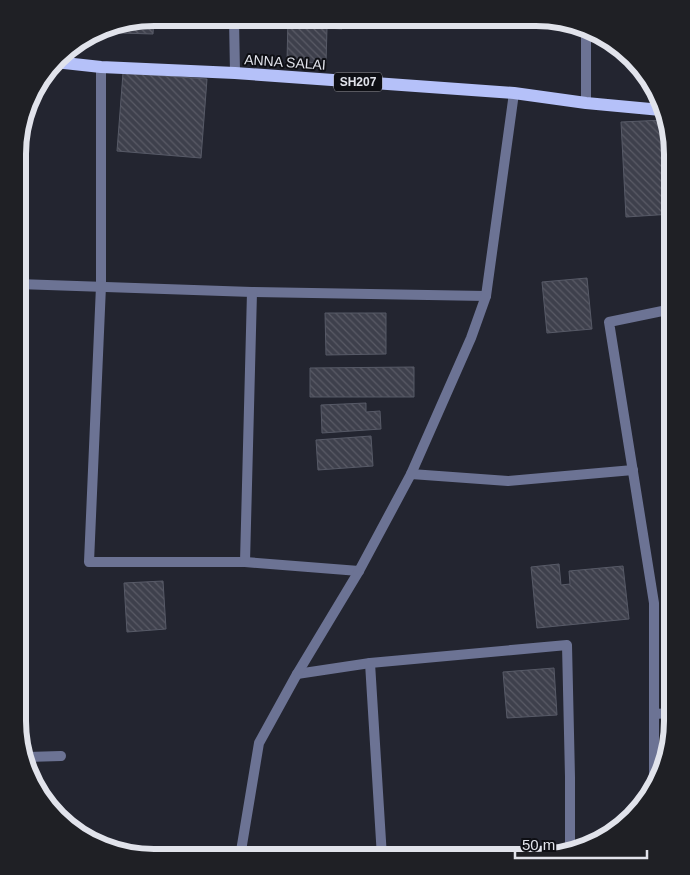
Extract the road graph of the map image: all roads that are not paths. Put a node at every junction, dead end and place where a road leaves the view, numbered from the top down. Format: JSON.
{"nodes":[{"id":1,"x":234,"y":26,"type":"edge"},
{"id":2,"x":586,"y":36,"type":"edge"},
{"id":3,"x":65,"y":63,"type":"edge"},
{"id":4,"x":101,"y":67,"type":"junction"},
{"id":5,"x":234,"y":73,"type":"junction"},
{"id":6,"x":514,"y":93,"type":"junction"},
{"id":7,"x":586,"y":103,"type":"junction"},
{"id":8,"x":655,"y":109,"type":"edge"},
{"id":9,"x":26,"y":284,"type":"edge"},
{"id":10,"x":101,"y":286,"type":"junction"},
{"id":11,"x":252,"y":292,"type":"junction"},
{"id":12,"x":486,"y":296,"type":"junction"},
{"id":13,"x":664,"y":311,"type":"edge"},
{"id":14,"x":633,"y":470,"type":"junction"},
{"id":15,"x":411,"y":474,"type":"junction"},
{"id":16,"x":245,"y":562,"type":"junction"},
{"id":17,"x":359,"y":571,"type":"junction"},
{"id":18,"x":370,"y":664,"type":"junction"},
{"id":19,"x":297,"y":674,"type":"junction"},
{"id":20,"x":663,"y":713,"type":"edge"},
{"id":21,"x":654,"y":714,"type":"junction"},
{"id":22,"x":62,"y":756,"type":"dead end"},
{"id":23,"x":32,"y":758,"type":"edge"},
{"id":24,"x":654,"y":770,"type":"edge"},
{"id":25,"x":570,"y":844,"type":"edge"},
{"id":26,"x":242,"y":848,"type":"edge"},
{"id":27,"x":381,"y":848,"type":"edge"}],
"edges":[{"from":1,"to":5,"type":"street"},
{"from":2,"to":7,"type":"street"},
{"from":3,"to":4,"type":"main road","name":"ANNA SALAI","number":"SH207"},
{"from":4,"to":5,"type":"main road","name":"ANNA SALAI","number":"SH207"},
{"from":4,"to":10,"type":"street"},
{"from":5,"to":6,"type":"main road","name":"ANNA SALAI","number":"SH207"},
{"from":6,"to":7,"type":"main road","name":"ANNA SALAI","number":"SH207"},
{"from":6,"to":12,"type":"street"},
{"from":7,"to":8,"type":"main road","name":"ANNA SALAI","number":"SH207"},
{"from":9,"to":10,"type":"street"},
{"from":10,"to":11,"type":"street"},
{"from":10,"to":16,"type":"street"},
{"from":11,"to":12,"type":"street"},
{"from":11,"to":16,"type":"street"},
{"from":12,"to":15,"type":"street"},
{"from":13,"to":14,"type":"street"},
{"from":14,"to":15,"type":"street"},
{"from":14,"to":21,"type":"street"},
{"from":15,"to":17,"type":"street"},
{"from":16,"to":17,"type":"street"},
{"from":17,"to":19,"type":"street"},
{"from":18,"to":19,"type":"street"},
{"from":18,"to":25,"type":"street"},
{"from":18,"to":27,"type":"street"},
{"from":19,"to":26,"type":"street"},
{"from":20,"to":21,"type":"street"},
{"from":21,"to":24,"type":"street"},
{"from":22,"to":23,"type":"street"}]}
